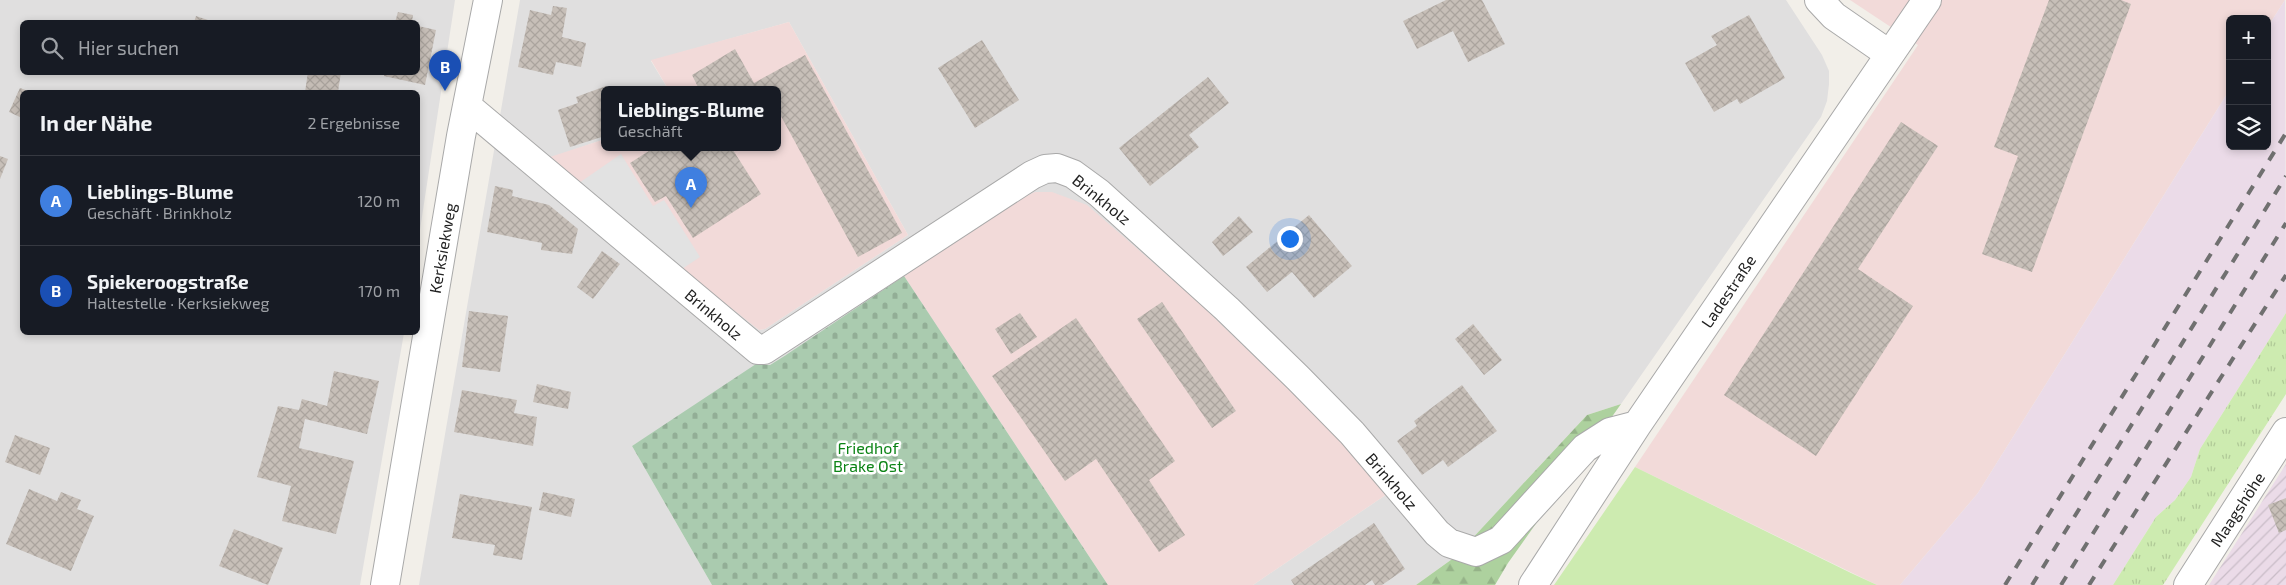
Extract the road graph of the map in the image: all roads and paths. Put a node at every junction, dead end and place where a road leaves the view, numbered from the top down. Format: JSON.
{"nodes":[{"id":1,"x":488,"y":0,"type":"edge"},
{"id":2,"x":1819,"y":0,"type":"edge"},
{"id":3,"x":1927,"y":0,"type":"edge"},
{"id":4,"x":1889,"y":54,"type":"junction"},
{"id":5,"x":467,"y":106,"type":"junction"},
{"id":6,"x":1637,"y":425,"type":"junction"},
{"id":7,"x":2286,"y":432,"type":"edge"},
{"id":8,"x":385,"y":585,"type":"edge"},
{"id":9,"x":1533,"y":585,"type":"edge"},
{"id":10,"x":2188,"y":585,"type":"edge"}],
"edges":[{"from":1,"to":5,"type":"street","name":"Kerksiekweg"},
{"from":2,"to":4,"type":"street"},
{"from":3,"to":4,"type":"street","name":"Ladestraße"},
{"from":4,"to":6,"type":"street","name":"Ladestraße"},
{"from":5,"to":6,"type":"street","name":"Brinkholz"},
{"from":5,"to":8,"type":"street","name":"Kerksiekweg"},
{"from":6,"to":9,"type":"street","name":"Ladestraße"},
{"from":7,"to":10,"type":"street","name":"Maagshöhe"}]}
